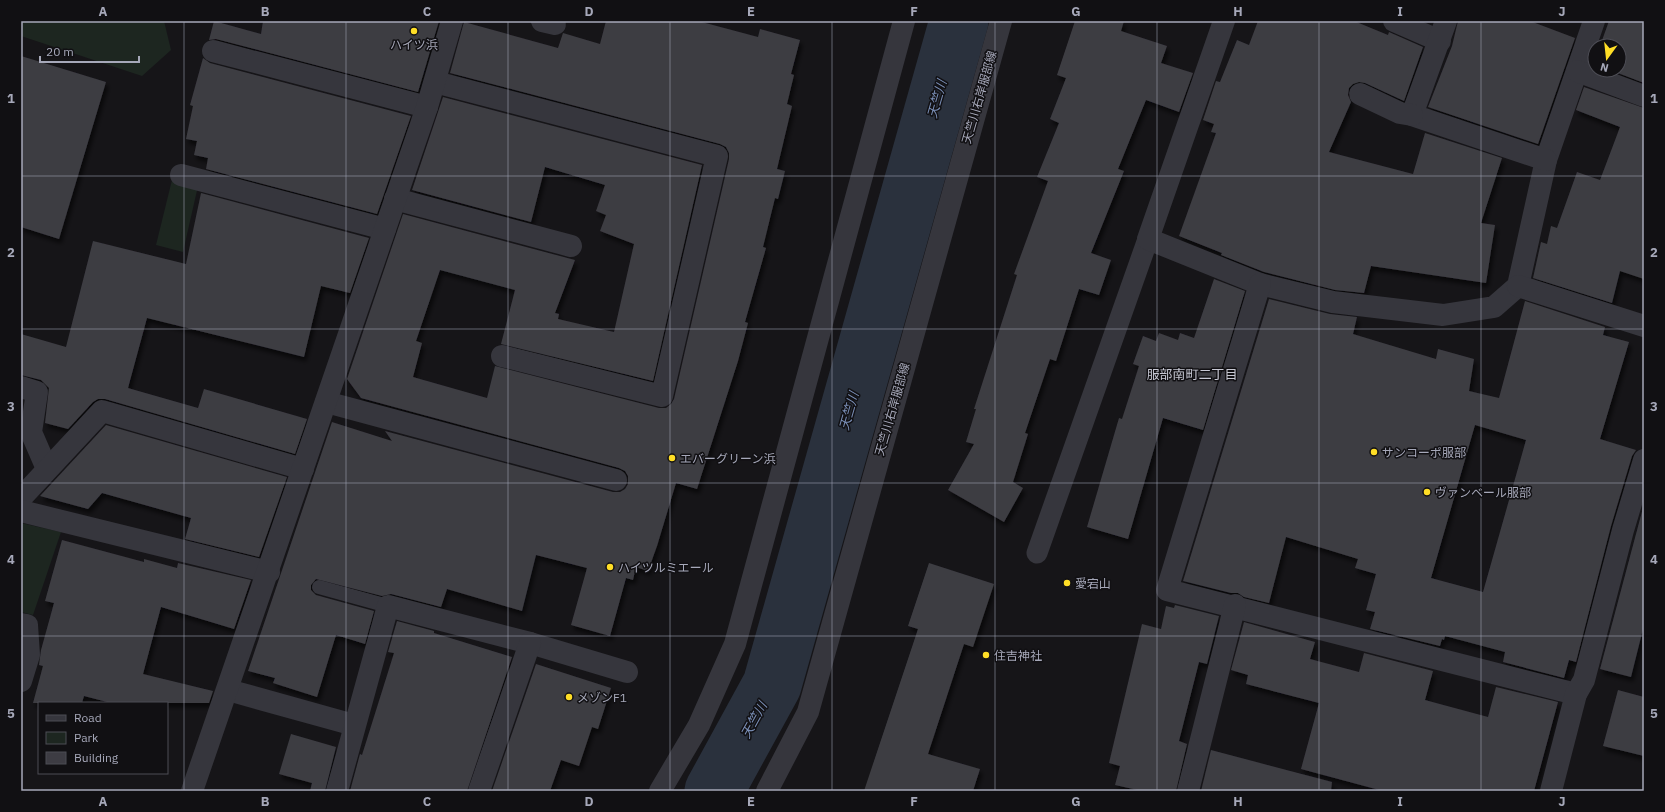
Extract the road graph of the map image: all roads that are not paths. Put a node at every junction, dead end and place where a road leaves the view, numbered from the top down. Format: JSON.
{"nodes":[{"id":1,"x":452,"y":21,"type":"edge"},
{"id":2,"x":904,"y":21,"type":"edge"},
{"id":3,"x":1001,"y":21,"type":"edge"},
{"id":4,"x":1224,"y":21,"type":"edge"},
{"id":5,"x":1394,"y":21,"type":"edge"},
{"id":6,"x":1594,"y":21,"type":"edge"},
{"id":7,"x":1443,"y":31,"type":"edge"},
{"id":8,"x":213,"y":50,"type":"dead end"},
{"id":9,"x":1577,"y":71,"type":"junction"},
{"id":10,"x":435,"y":82,"type":"junction"},
{"id":11,"x":1360,"y":94,"type":"dead end"},
{"id":12,"x":1644,"y":96,"type":"edge"},
{"id":13,"x":427,"y":107,"type":"junction"},
{"id":14,"x":1412,"y":116,"type":"junction"},
{"id":15,"x":1546,"y":160,"type":"junction"},
{"id":16,"x":181,"y":175,"type":"dead end"},
{"id":17,"x":395,"y":200,"type":"junction"},
{"id":18,"x":385,"y":229,"type":"junction"},
{"id":19,"x":1148,"y":239,"type":"junction"},
{"id":20,"x":571,"y":246,"type":"dead end"},
{"id":21,"x":1260,"y":284,"type":"junction"},
{"id":22,"x":1518,"y":286,"type":"junction"},
{"id":23,"x":1644,"y":326,"type":"edge"},
{"id":24,"x":502,"y":356,"type":"dead end"},
{"id":25,"x":21,"y":387,"type":"edge"},
{"id":26,"x":326,"y":402,"type":"junction"},
{"id":27,"x":1644,"y":460,"type":"edge"},
{"id":28,"x":47,"y":469,"type":"junction"},
{"id":29,"x":303,"y":469,"type":"junction"},
{"id":30,"x":616,"y":480,"type":"dead end"},
{"id":31,"x":21,"y":498,"type":"edge"},
{"id":32,"x":21,"y":511,"type":"edge"},
{"id":33,"x":1037,"y":554,"type":"dead end"},
{"id":34,"x":269,"y":572,"type":"junction"},
{"id":35,"x":319,"y":587,"type":"dead end"},
{"id":36,"x":388,"y":606,"type":"junction"},
{"id":37,"x":1235,"y":606,"type":"junction"},
{"id":38,"x":21,"y":624,"type":"edge"},
{"id":39,"x":530,"y":643,"type":"junction"},
{"id":40,"x":627,"y":672,"type":"dead end"},
{"id":41,"x":21,"y":682,"type":"edge"},
{"id":42,"x":228,"y":690,"type":"junction"},
{"id":43,"x":1576,"y":694,"type":"junction"},
{"id":44,"x":354,"y":725,"type":"junction"},
{"id":45,"x":192,"y":791,"type":"edge"},
{"id":46,"x":337,"y":791,"type":"edge"},
{"id":47,"x":479,"y":791,"type":"edge"},
{"id":48,"x":660,"y":791,"type":"edge"},
{"id":49,"x":767,"y":791,"type":"edge"},
{"id":50,"x":1188,"y":791,"type":"edge"},
{"id":51,"x":1551,"y":791,"type":"edge"}],
"edges":[{"from":1,"to":10,"type":"street"},
{"from":2,"to":48,"type":"street"},
{"from":3,"to":49,"type":"street","name":"天竺川右岸服部線"},
{"from":4,"to":19,"type":"street"},
{"from":5,"to":7,"type":"street"},
{"from":6,"to":9,"type":"street"},
{"from":7,"to":14,"type":"street"},
{"from":8,"to":13,"type":"street"},
{"from":9,"to":12,"type":"street"},
{"from":9,"to":15,"type":"street"},
{"from":10,"to":13,"type":"street"},
{"from":10,"to":24,"type":"street"},
{"from":11,"to":14,"type":"street"},
{"from":13,"to":17,"type":"street"},
{"from":14,"to":15,"type":"street"},
{"from":15,"to":22,"type":"street"},
{"from":16,"to":18,"type":"street"},
{"from":17,"to":18,"type":"street"},
{"from":17,"to":20,"type":"street"},
{"from":18,"to":26,"type":"street"},
{"from":19,"to":21,"type":"street"},
{"from":19,"to":33,"type":"street"},
{"from":21,"to":22,"type":"street"},
{"from":21,"to":37,"type":"street"},
{"from":22,"to":23,"type":"street"},
{"from":25,"to":28,"type":"street"},
{"from":26,"to":29,"type":"street"},
{"from":26,"to":30,"type":"street"},
{"from":27,"to":43,"type":"street"},
{"from":28,"to":29,"type":"street"},
{"from":28,"to":31,"type":"street"},
{"from":29,"to":34,"type":"street"},
{"from":32,"to":34,"type":"street"},
{"from":34,"to":42,"type":"street"},
{"from":35,"to":36,"type":"lane"},
{"from":36,"to":39,"type":"street"},
{"from":36,"to":44,"type":"street"},
{"from":37,"to":43,"type":"street"},
{"from":37,"to":50,"type":"street"},
{"from":38,"to":41,"type":"street"},
{"from":39,"to":40,"type":"street"},
{"from":39,"to":47,"type":"street"},
{"from":42,"to":44,"type":"street"},
{"from":42,"to":45,"type":"street"},
{"from":43,"to":51,"type":"street"},
{"from":44,"to":46,"type":"street"}]}
